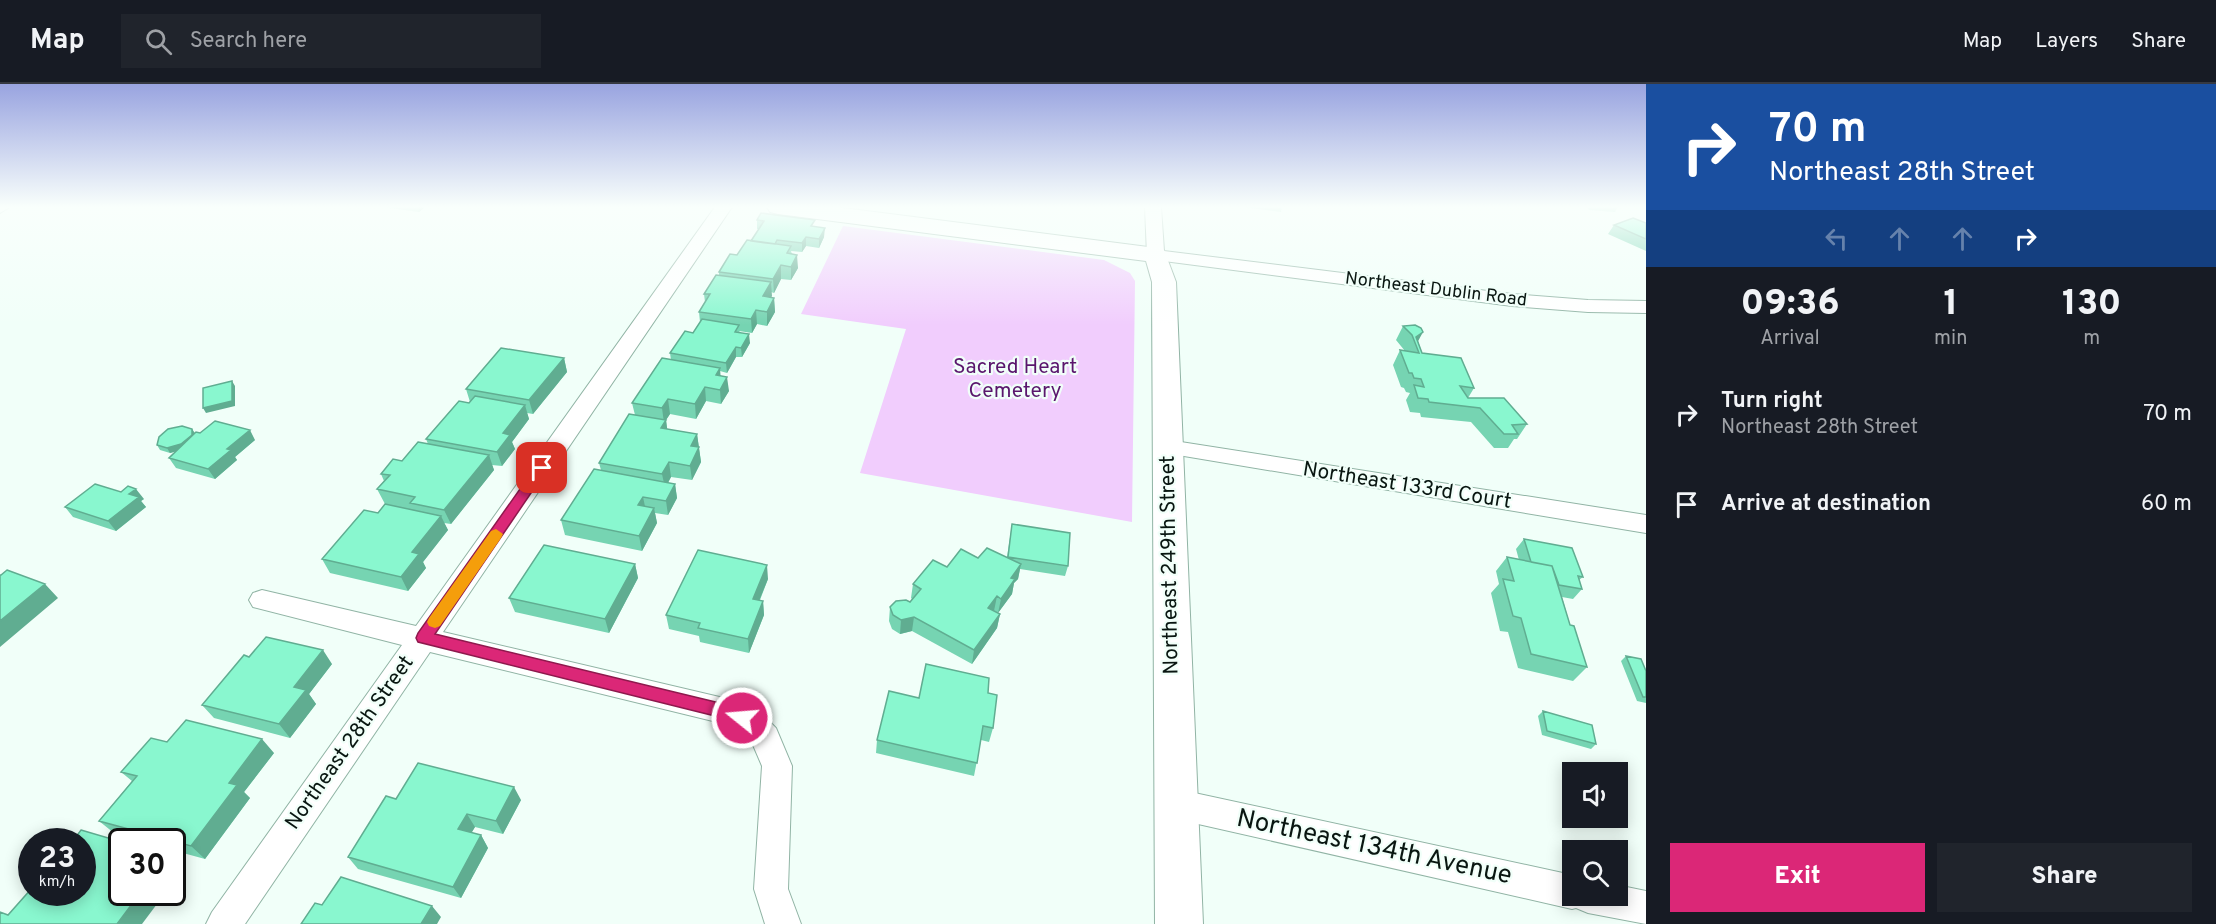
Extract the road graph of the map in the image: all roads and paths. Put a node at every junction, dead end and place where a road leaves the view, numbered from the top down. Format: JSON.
{"nodes":[{"id":1,"x":697,"y":246,"type":"edge"},
{"id":2,"x":1087,"y":246,"type":"edge"},
{"id":3,"x":1155,"y":246,"type":"edge"},
{"id":4,"x":1156,"y":255,"type":"junction"},
{"id":5,"x":1646,"y":307,"type":"edge"},
{"id":6,"x":1168,"y":447,"type":"junction"},
{"id":7,"x":1646,"y":524,"type":"edge"},
{"id":8,"x":262,"y":600,"type":"dead end"},
{"id":9,"x":424,"y":638,"type":"junction"},
{"id":10,"x":1176,"y":804,"type":"junction"},
{"id":11,"x":1562,"y":890,"type":"edge"},
{"id":12,"x":1628,"y":904,"type":"edge"},
{"id":13,"x":1646,"y":908,"type":"edge"},
{"id":14,"x":224,"y":924,"type":"edge"},
{"id":15,"x":783,"y":924,"type":"edge"},
{"id":16,"x":1179,"y":924,"type":"edge"}],
"edges":[{"from":1,"to":9,"type":"street","name":"Northeast 28th Street"},
{"from":2,"to":4,"type":"street"},
{"from":3,"to":4,"type":"street","name":"Northeast 249th Street"},
{"from":4,"to":5,"type":"street","name":"Northeast Dublin Road"},
{"from":4,"to":6,"type":"street","name":"Northeast 249th Street"},
{"from":6,"to":7,"type":"street","name":"Northeast 133rd Court"},
{"from":6,"to":10,"type":"street","name":"Northeast 249th Street"},
{"from":8,"to":9,"type":"street"},
{"from":9,"to":14,"type":"street","name":"Northeast 28th Street"},
{"from":9,"to":15,"type":"street"},
{"from":10,"to":11,"type":"street","name":"Northeast 134th Avenue"},
{"from":10,"to":16,"type":"street","name":"Northeast 249th Street"},
{"from":12,"to":13,"type":"street"}]}
